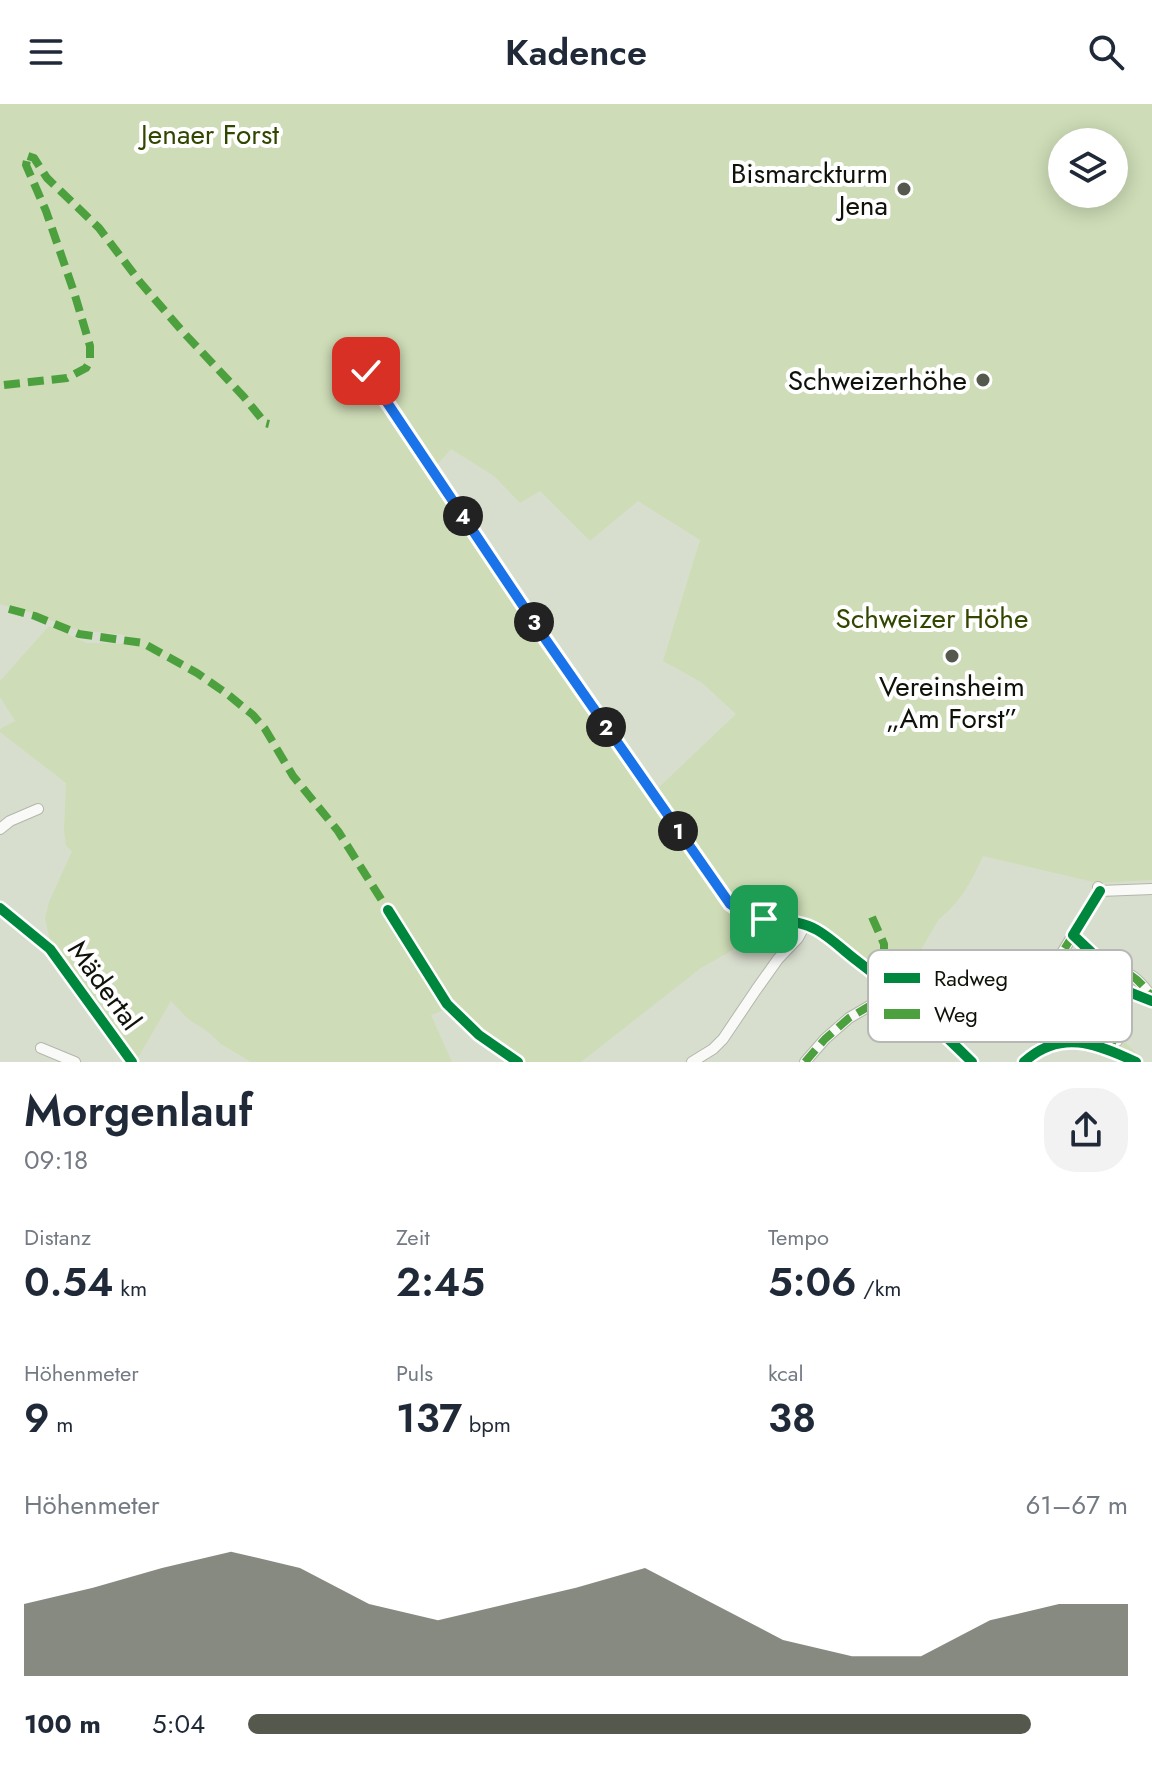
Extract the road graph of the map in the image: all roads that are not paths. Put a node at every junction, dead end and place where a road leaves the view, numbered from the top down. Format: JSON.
{"nodes":[{"id":1,"x":366,"y":371,"type":"dead end"},
{"id":2,"x":38,"y":809,"type":"dead end"},
{"id":3,"x":0,"y":829,"type":"edge"},
{"id":4,"x":1152,"y":889,"type":"edge"},
{"id":5,"x":0,"y":908,"type":"edge"},
{"id":6,"x":388,"y":910,"type":"dead end"},
{"id":7,"x":805,"y":925,"type":"junction"},
{"id":8,"x":1073,"y":935,"type":"junction"},
{"id":9,"x":1064,"y":950,"type":"edge"},
{"id":10,"x":1089,"y":950,"type":"edge"},
{"id":11,"x":868,"y":969,"type":"edge"},
{"id":12,"x":1132,"y":993,"type":"edge"},
{"id":13,"x":1152,"y":999,"type":"edge"},
{"id":14,"x":868,"y":1007,"type":"edge"},
{"id":15,"x":950,"y":1042,"type":"edge"},
{"id":16,"x":41,"y":1048,"type":"dead end"},
{"id":17,"x":75,"y":1062,"type":"edge"},
{"id":18,"x":132,"y":1062,"type":"edge"},
{"id":19,"x":518,"y":1062,"type":"edge"},
{"id":20,"x":692,"y":1062,"type":"edge"},
{"id":21,"x":805,"y":1062,"type":"edge"},
{"id":22,"x":972,"y":1062,"type":"edge"}],
"edges":[{"from":1,"to":7,"type":"street"},
{"from":2,"to":3,"type":"street"},
{"from":4,"to":8,"type":"street"},
{"from":5,"to":18,"type":"street","name":"Mädertal"},
{"from":6,"to":19,"type":"street"},
{"from":7,"to":11,"type":"street"},
{"from":7,"to":20,"type":"street"},
{"from":8,"to":9,"type":"street"},
{"from":8,"to":10,"type":"street"},
{"from":12,"to":13,"type":"street"},
{"from":14,"to":21,"type":"street"},
{"from":15,"to":22,"type":"street"},
{"from":16,"to":17,"type":"street"}]}
